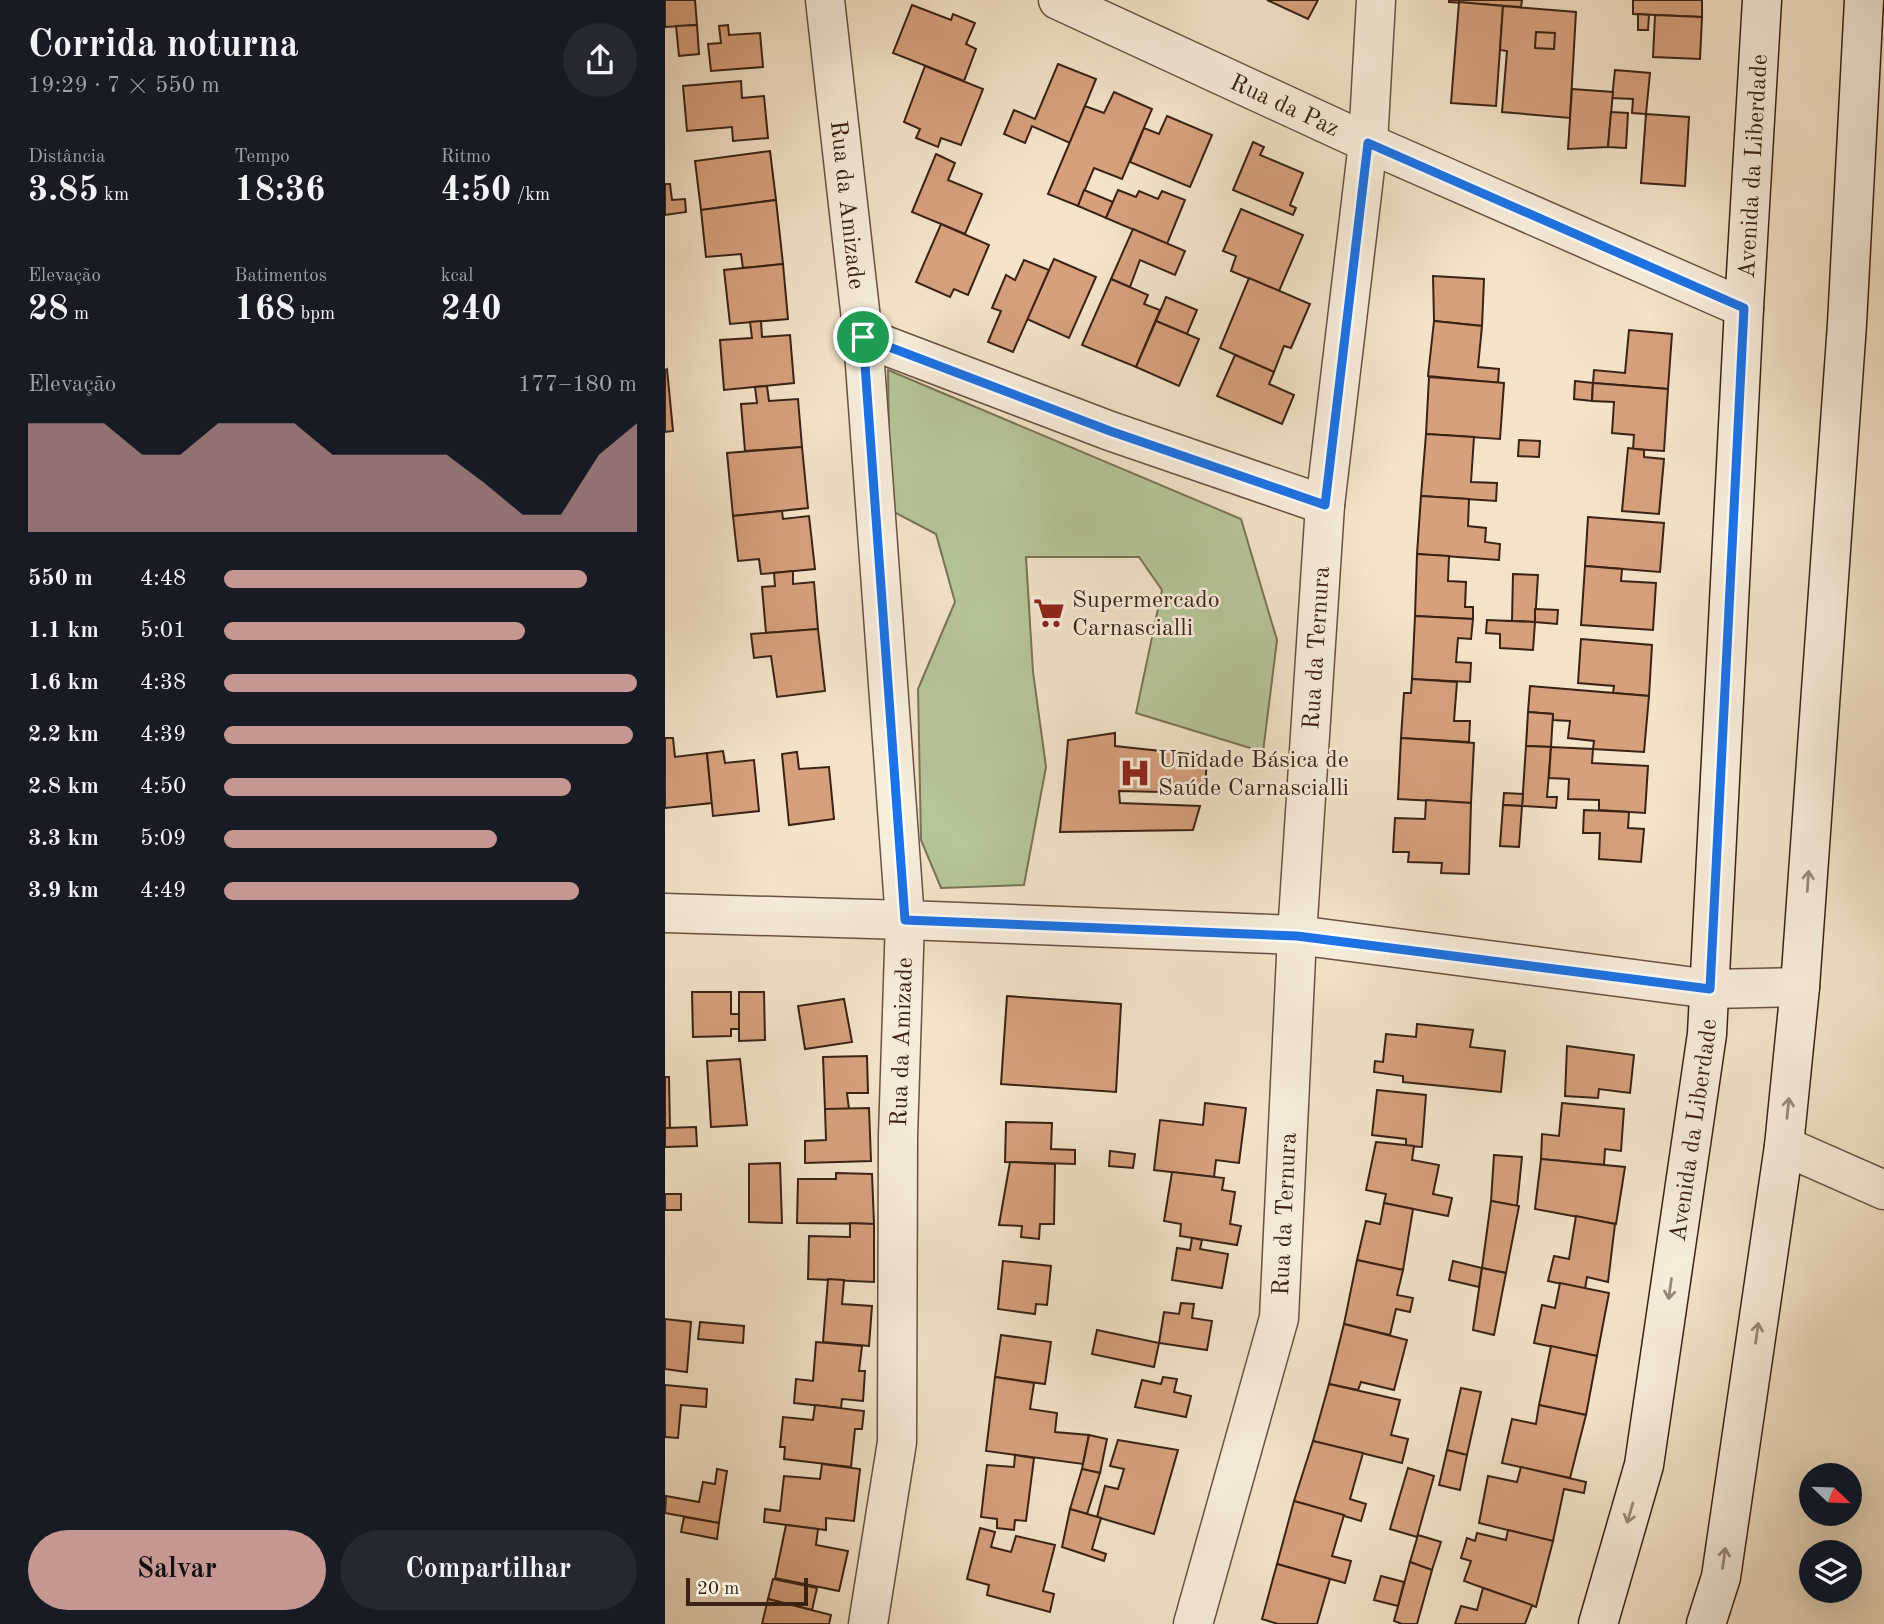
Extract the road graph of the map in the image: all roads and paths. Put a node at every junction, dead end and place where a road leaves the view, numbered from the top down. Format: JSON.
{"nodes":[{"id":1,"x":825,"y":0,"type":"edge"},
{"id":2,"x":1058,"y":0,"type":"edge"},
{"id":3,"x":1376,"y":0,"type":"edge"},
{"id":4,"x":1762,"y":0,"type":"edge"},
{"id":5,"x":1864,"y":0,"type":"edge"},
{"id":6,"x":1368,"y":143,"type":"junction"},
{"id":7,"x":1744,"y":308,"type":"junction"},
{"id":8,"x":863,"y":337,"type":"junction"},
{"id":9,"x":1325,"y":505,"type":"junction"},
{"id":10,"x":665,"y":913,"type":"edge"},
{"id":11,"x":905,"y":920,"type":"junction"},
{"id":12,"x":1297,"y":936,"type":"junction"},
{"id":13,"x":1800,"y":986,"type":"junction"},
{"id":14,"x":1710,"y":989,"type":"junction"},
{"id":15,"x":1784,"y":1146,"type":"junction"},
{"id":16,"x":1884,"y":1190,"type":"edge"},
{"id":17,"x":867,"y":1624,"type":"edge"},
{"id":18,"x":1193,"y":1624,"type":"edge"},
{"id":19,"x":1598,"y":1624,"type":"edge"},
{"id":20,"x":1706,"y":1624,"type":"edge"}],
"edges":[{"from":1,"to":8,"type":"street","name":"Rua da Amizade"},
{"from":2,"to":6,"type":"street","name":"Rua da Paz"},
{"from":3,"to":6,"type":"street","name":"Rua da Ternura"},
{"from":4,"to":7,"type":"street","name":"Avenida da Liberdade"},
{"from":13,"to":5,"type":"street","one_way":true},
{"from":6,"to":7,"type":"street","name":"Rua da Paz"},
{"from":6,"to":9,"type":"street","name":"Rua da Ternura"},
{"from":7,"to":14,"type":"street","name":"Avenida da Liberdade"},
{"from":8,"to":9,"type":"street"},
{"from":8,"to":11,"type":"street","name":"Rua da Amizade"},
{"from":9,"to":12,"type":"street","name":"Rua da Ternura"},
{"from":10,"to":11,"type":"street"},
{"from":11,"to":12,"type":"street"},
{"from":11,"to":17,"type":"street","name":"Rua da Amizade"},
{"from":12,"to":14,"type":"street"},
{"from":12,"to":18,"type":"street","name":"Rua da Ternura"},
{"from":13,"to":14,"type":"street"},
{"from":15,"to":13,"type":"street","one_way":true},
{"from":14,"to":19,"type":"street","name":"Avenida da Liberdade","one_way":true},
{"from":15,"to":16,"type":"street"},
{"from":20,"to":15,"type":"street","one_way":true}]}
